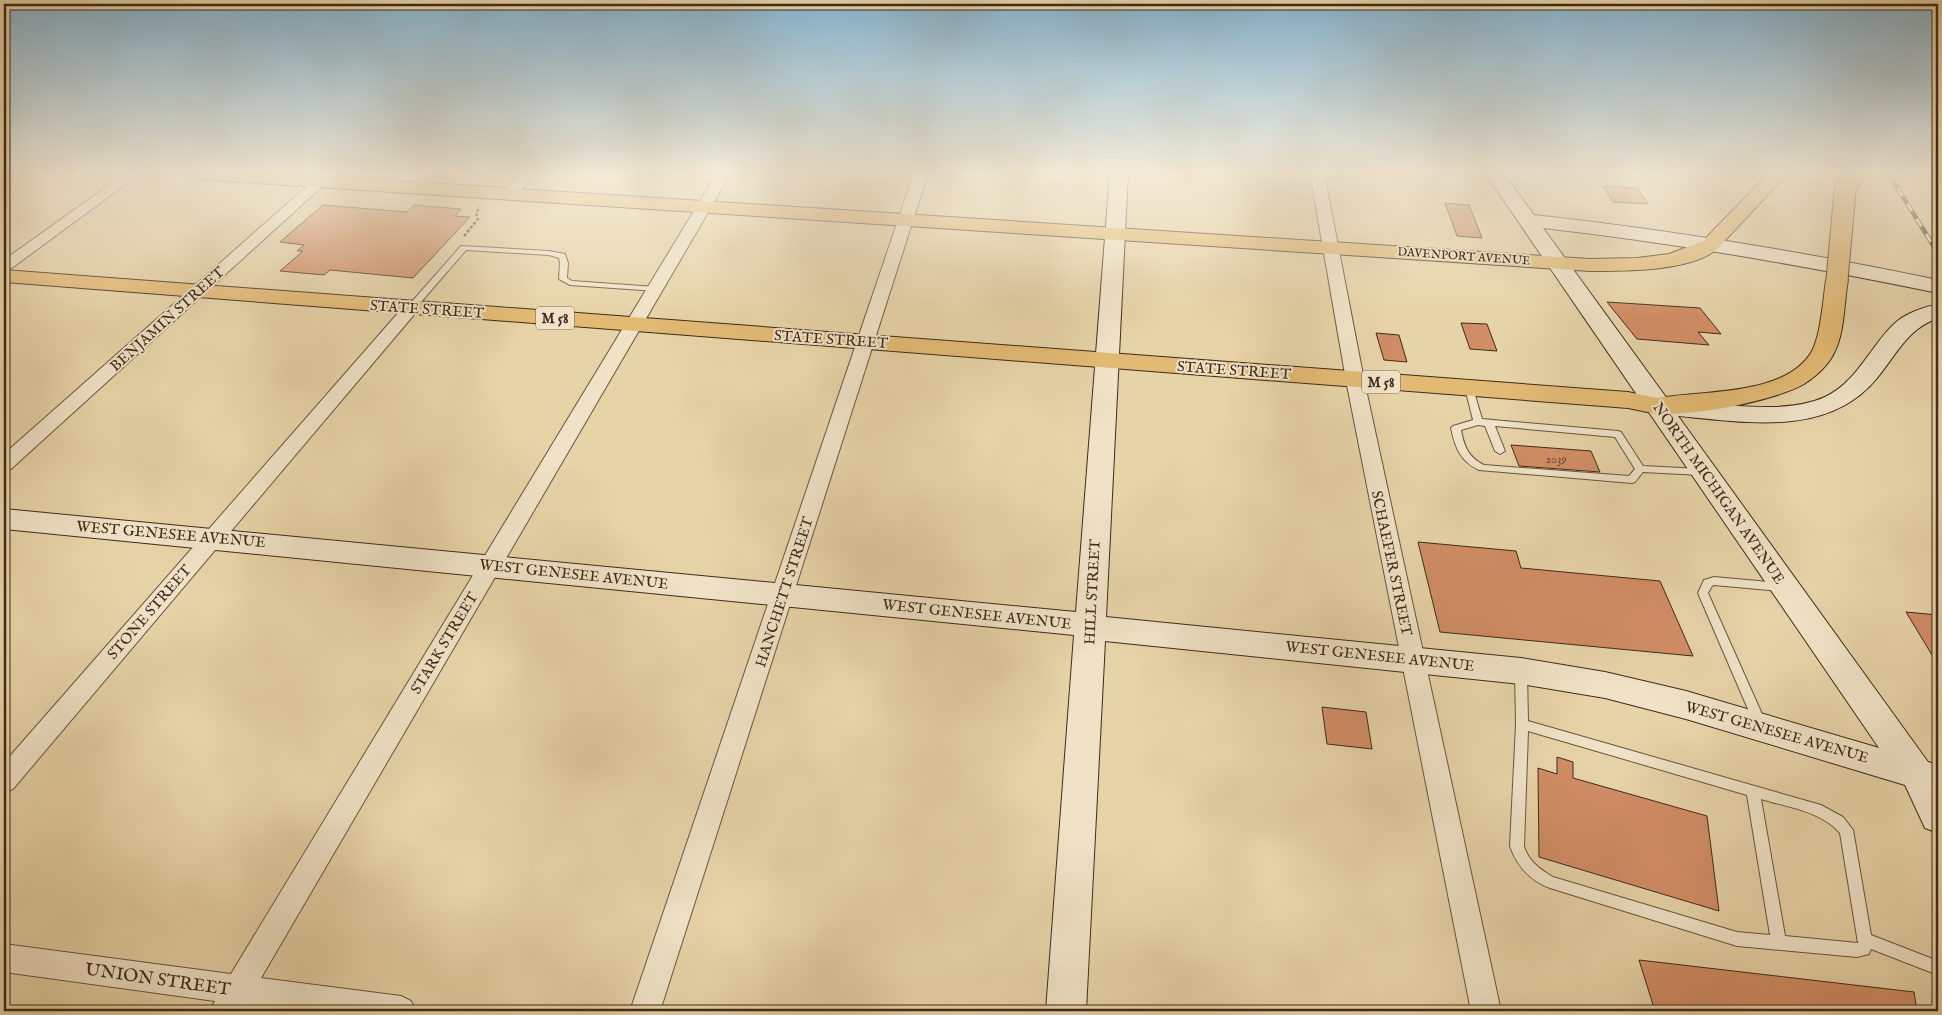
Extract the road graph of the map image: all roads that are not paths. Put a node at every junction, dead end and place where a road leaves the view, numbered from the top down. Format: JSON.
{"nodes":[{"id":1,"x":68,"y":220,"type":"edge"},
{"id":2,"x":278,"y":220,"type":"edge"},
{"id":3,"x":696,"y":220,"type":"edge"},
{"id":4,"x":906,"y":220,"type":"edge"},
{"id":5,"x":928,"y":220,"type":"edge"},
{"id":6,"x":1116,"y":220,"type":"edge"},
{"id":7,"x":1325,"y":220,"type":"edge"},
{"id":8,"x":1528,"y":220,"type":"edge"},
{"id":9,"x":1530,"y":220,"type":"edge"},
{"id":10,"x":1733,"y":220,"type":"edge"},
{"id":11,"x":1842,"y":220,"type":"edge"},
{"id":12,"x":1115,"y":232,"type":"junction"},
{"id":13,"x":1711,"y":244,"type":"junction"},
{"id":14,"x":1330,"y":247,"type":"junction"},
{"id":15,"x":1557,"y":263,"type":"junction"},
{"id":16,"x":4,"y":267,"type":"edge"},
{"id":17,"x":4,"y":276,"type":"edge"},
{"id":18,"x":1938,"y":286,"type":"edge"},
{"id":19,"x":656,"y":289,"type":"junction"},
{"id":20,"x":198,"y":292,"type":"junction"},
{"id":21,"x":412,"y":308,"type":"junction"},
{"id":22,"x":1938,"y":311,"type":"edge"},
{"id":23,"x":635,"y":324,"type":"junction"},
{"id":24,"x":866,"y":342,"type":"junction"},
{"id":25,"x":1106,"y":361,"type":"junction"},
{"id":26,"x":1355,"y":380,"type":"junction"},
{"id":27,"x":1469,"y":388,"type":"junction"},
{"id":28,"x":1657,"y":406,"type":"junction"},
{"id":29,"x":1478,"y":422,"type":"junction"},
{"id":30,"x":1489,"y":423,"type":"junction"},
{"id":31,"x":1500,"y":451,"type":"dead end"},
{"id":32,"x":4,"y":464,"type":"edge"},
{"id":33,"x":1640,"y":469,"type":"junction"},
{"id":34,"x":1704,"y":472,"type":"junction"},
{"id":35,"x":4,"y":519,"type":"edge"},
{"id":36,"x":213,"y":538,"type":"junction"},
{"id":37,"x":490,"y":566,"type":"junction"},
{"id":38,"x":1785,"y":587,"type":"junction"},
{"id":39,"x":783,"y":594,"type":"junction"},
{"id":40,"x":1090,"y":626,"type":"junction"},
{"id":41,"x":1412,"y":659,"type":"junction"},
{"id":42,"x":1521,"y":670,"type":"junction"},
{"id":43,"x":1522,"y":724,"type":"junction"},
{"id":44,"x":1763,"y":728,"type":"junction"},
{"id":45,"x":1928,"y":777,"type":"edge"},
{"id":46,"x":4,"y":780,"type":"edge"},
{"id":47,"x":1753,"y":792,"type":"junction"},
{"id":48,"x":1938,"y":817,"type":"edge"},
{"id":49,"x":1865,"y":940,"type":"junction"},
{"id":50,"x":1779,"y":944,"type":"junction"},
{"id":51,"x":4,"y":958,"type":"edge"},
{"id":52,"x":1938,"y":968,"type":"edge"},
{"id":53,"x":231,"y":1000,"type":"edge"},
{"id":54,"x":400,"y":1011,"type":"edge"},
{"id":55,"x":645,"y":1011,"type":"edge"},
{"id":56,"x":1066,"y":1011,"type":"edge"},
{"id":57,"x":1486,"y":1011,"type":"edge"}],
"edges":[{"from":1,"to":16,"type":"street"},
{"from":2,"to":20,"type":"street","name":"BENJAMIN STREET"},
{"from":3,"to":19,"type":"street","name":"STARK STREET"},
{"from":4,"to":24,"type":"street","name":"HANCHETT STREET"},
{"from":5,"to":12,"type":"main road","name":"DAVENPORT AVENUE"},
{"from":6,"to":12,"type":"main road","name":"HILL STREET"},
{"from":7,"to":14,"type":"street","name":"SCHAEFER STREET"},
{"from":8,"to":15,"type":"main road","name":"NORTH MICHIGAN AVENUE"},
{"from":9,"to":13,"type":"main road"},
{"from":10,"to":13,"type":"main road","name":"DAVENPORT AVENUE"},
{"from":11,"to":28,"type":"main road","name":"STATE STREET","bridge":true},
{"from":12,"to":14,"type":"main road","name":"DAVENPORT AVENUE"},
{"from":12,"to":25,"type":"main road","name":"HILL STREET"},
{"from":13,"to":15,"type":"main road","name":"DAVENPORT AVENUE"},
{"from":13,"to":18,"type":"main road"},
{"from":14,"to":15,"type":"main road","name":"DAVENPORT AVENUE"},
{"from":14,"to":26,"type":"street","name":"SCHAEFER STREET"},
{"from":15,"to":28,"type":"main road","name":"NORTH MICHIGAN AVENUE"},
{"from":17,"to":20,"type":"main road","name":"STATE STREET","number":"M 58"},
{"from":19,"to":21,"type":"lane"},
{"from":19,"to":23,"type":"street","name":"STARK STREET"},
{"from":20,"to":21,"type":"main road","name":"STATE STREET","number":"M 58"},
{"from":20,"to":32,"type":"street","name":"BENJAMIN STREET"},
{"from":21,"to":23,"type":"main road","name":"STATE STREET","number":"M 58"},
{"from":21,"to":36,"type":"street","name":"STONE STREET"},
{"from":22,"to":28,"type":"main road"},
{"from":23,"to":24,"type":"main road","name":"STATE STREET","number":"M 58"},
{"from":23,"to":37,"type":"street","name":"STARK STREET"},
{"from":24,"to":25,"type":"main road","name":"STATE STREET","number":"M 58"},
{"from":24,"to":39,"type":"street","name":"HANCHETT STREET"},
{"from":25,"to":26,"type":"main road","name":"STATE STREET","number":"M 58"},
{"from":25,"to":40,"type":"main road","name":"HILL STREET"},
{"from":26,"to":27,"type":"main road","name":"STATE STREET","number":"M 58"},
{"from":26,"to":41,"type":"street","name":"SCHAEFER STREET"},
{"from":27,"to":28,"type":"main road","name":"STATE STREET","number":"M 58"},
{"from":27,"to":29,"type":"lane"},
{"from":28,"to":34,"type":"main road","name":"NORTH MICHIGAN AVENUE"},
{"from":29,"to":30,"type":"lane"},
{"from":29,"to":33,"type":"lane"},
{"from":30,"to":31,"type":"lane"},
{"from":30,"to":33,"type":"lane"},
{"from":33,"to":34,"type":"lane"},
{"from":34,"to":38,"type":"main road","name":"NORTH MICHIGAN AVENUE"},
{"from":35,"to":36,"type":"main road","name":"WEST GENESEE AVENUE"},
{"from":36,"to":37,"type":"main road","name":"WEST GENESEE AVENUE"},
{"from":36,"to":46,"type":"street","name":"STONE STREET"},
{"from":37,"to":39,"type":"main road","name":"WEST GENESEE AVENUE"},
{"from":37,"to":53,"type":"street","name":"STARK STREET"},
{"from":38,"to":44,"type":"lane"},
{"from":38,"to":45,"type":"main road","name":"NORTH MICHIGAN AVENUE"},
{"from":39,"to":40,"type":"main road","name":"WEST GENESEE AVENUE"},
{"from":39,"to":55,"type":"street","name":"HANCHETT STREET"},
{"from":40,"to":41,"type":"main road","name":"WEST GENESEE AVENUE"},
{"from":40,"to":56,"type":"main road","name":"HILL STREET"},
{"from":41,"to":42,"type":"main road","name":"WEST GENESEE AVENUE"},
{"from":41,"to":57,"type":"street","name":"SCHAEFER STREET"},
{"from":42,"to":43,"type":"lane"},
{"from":42,"to":44,"type":"main road","name":"WEST GENESEE AVENUE"},
{"from":43,"to":47,"type":"lane"},
{"from":43,"to":50,"type":"lane"},
{"from":44,"to":45,"type":"main road","name":"WEST GENESEE AVENUE"},
{"from":45,"to":48,"type":"main road","name":"NORTH MICHIGAN AVENUE"},
{"from":47,"to":49,"type":"lane"},
{"from":47,"to":50,"type":"lane"},
{"from":49,"to":50,"type":"lane"},
{"from":49,"to":52,"type":"lane"},
{"from":51,"to":53,"type":"street","name":"UNION STREET"},
{"from":53,"to":54,"type":"street","name":"UNION STREET"}]}
